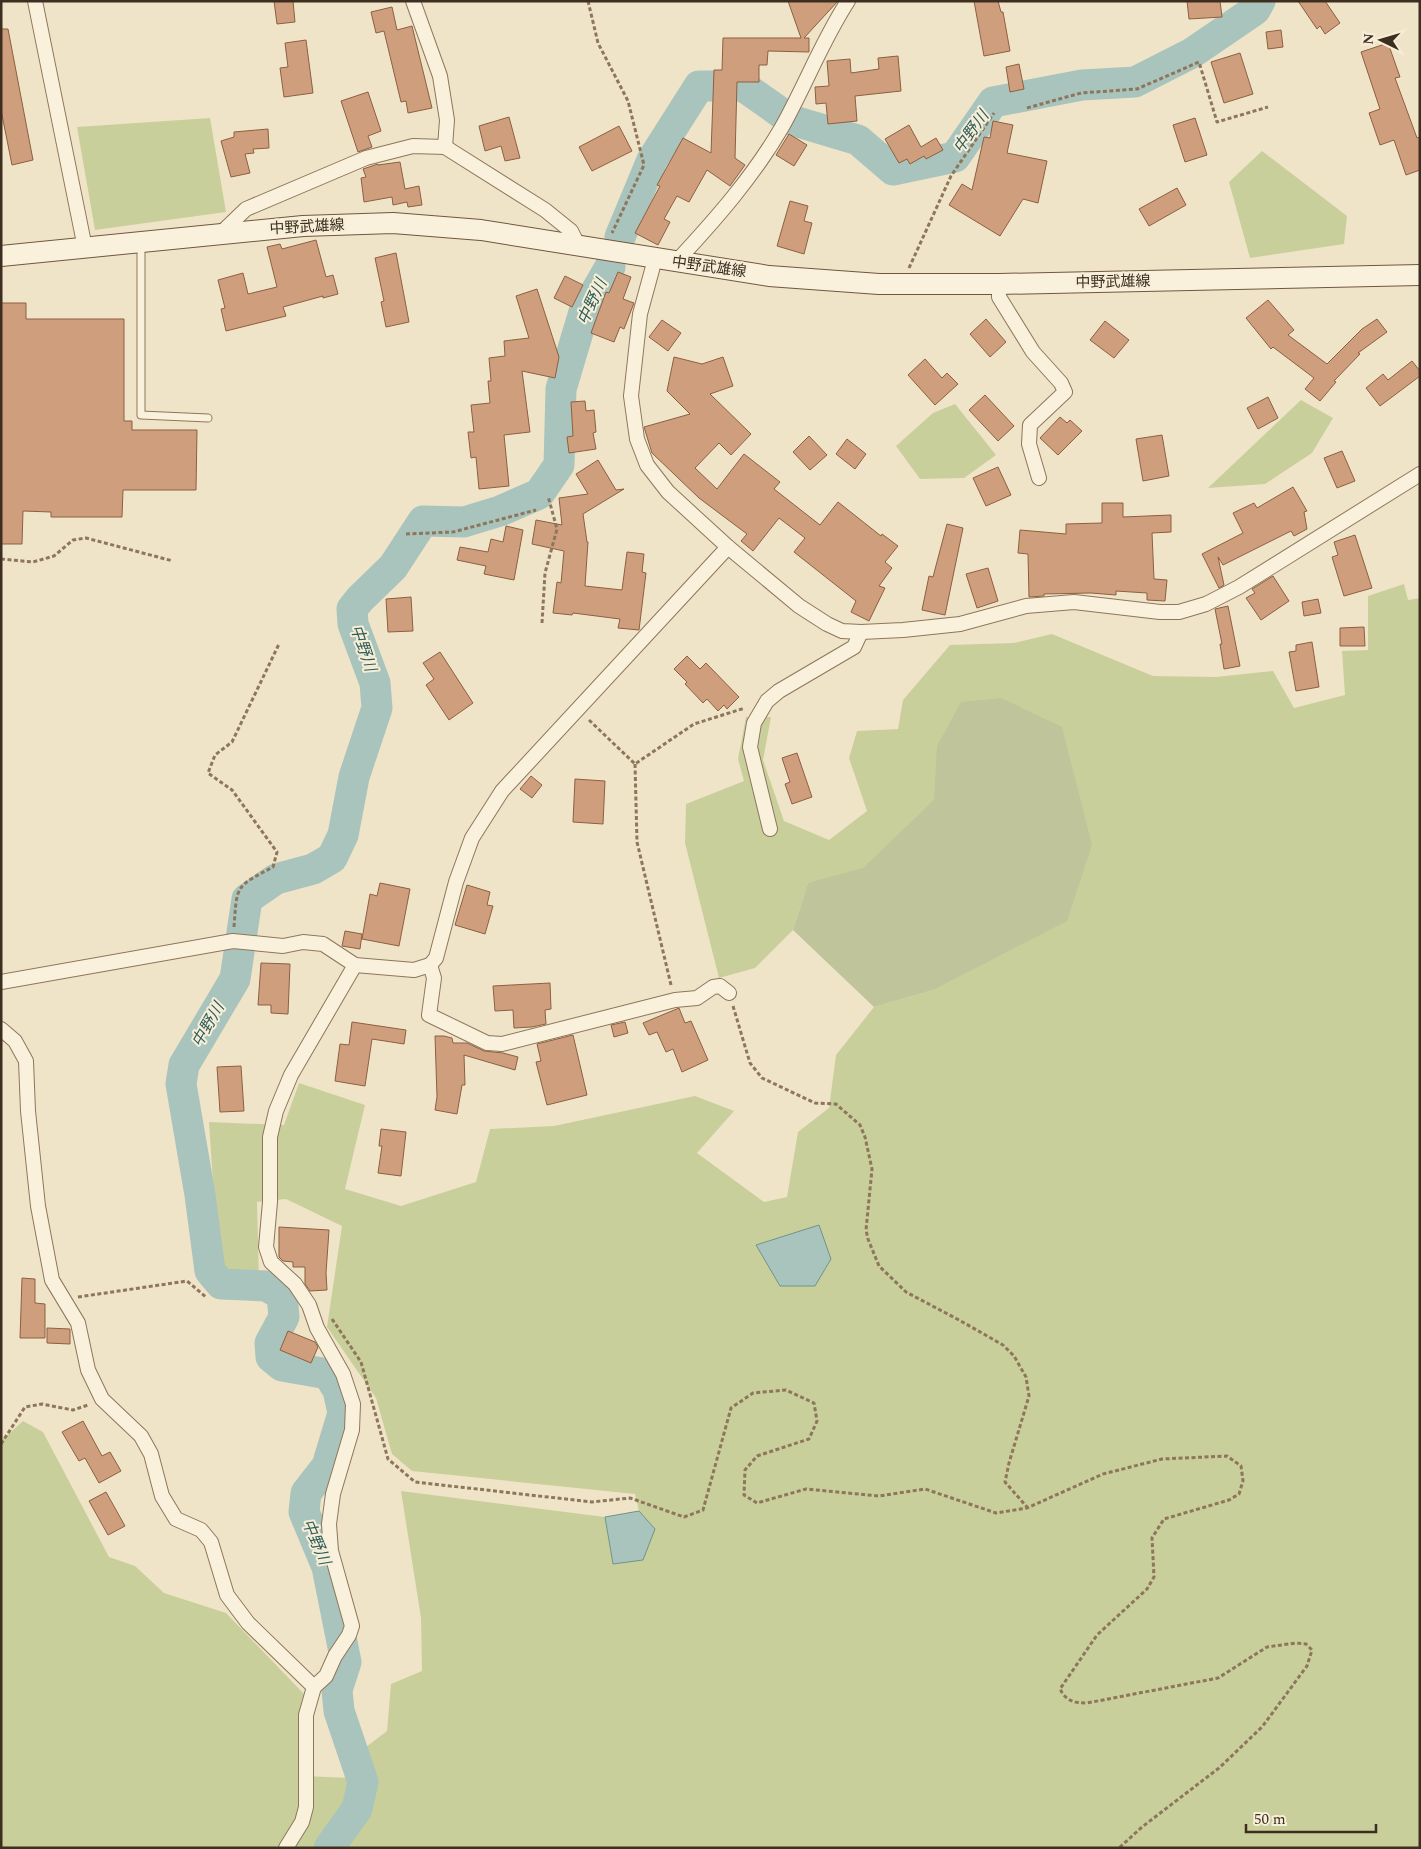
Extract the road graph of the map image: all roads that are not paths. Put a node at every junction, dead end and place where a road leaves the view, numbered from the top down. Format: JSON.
{"nodes":[{"id":1,"x":35,"y":1,"type":"edge"},
{"id":2,"x":413,"y":1,"type":"edge"},
{"id":3,"x":848,"y":1,"type":"edge"},
{"id":4,"x":445,"y":147,"type":"junction"},
{"id":5,"x":220,"y":234,"type":"junction"},
{"id":6,"x":141,"y":242,"type":"junction"},
{"id":7,"x":578,"y":245,"type":"junction"},
{"id":8,"x":85,"y":248,"type":"junction"},
{"id":9,"x":1,"y":256,"type":"edge"},
{"id":10,"x":655,"y":259,"type":"junction"},
{"id":11,"x":676,"y":262,"type":"junction"},
{"id":12,"x":1420,"y":274,"type":"edge"},
{"id":13,"x":998,"y":284,"type":"junction"},
{"id":14,"x":208,"y":418,"type":"dead end"},
{"id":15,"x":1420,"y":474,"type":"edge"},
{"id":16,"x":1039,"y":478,"type":"dead end"},
{"id":17,"x":728,"y":547,"type":"junction"},
{"id":18,"x":860,"y":632,"type":"junction"},
{"id":19,"x":770,"y":829,"type":"dead end"},
{"id":20,"x":354,"y":965,"type":"junction"},
{"id":21,"x":430,"y":965,"type":"junction"},
{"id":22,"x":1,"y":982,"type":"edge"},
{"id":23,"x":729,"y":993,"type":"road end"},
{"id":24,"x":1,"y":1029,"type":"edge"},
{"id":25,"x":314,"y":1687,"type":"junction"},
{"id":26,"x":286,"y":1848,"type":"edge"}],
"edges":[{"from":1,"to":8,"type":"street"},
{"from":2,"to":4,"type":"street"},
{"from":3,"to":11,"type":"street"},
{"from":4,"to":5,"type":"street"},
{"from":4,"to":7,"type":"street"},
{"from":5,"to":6,"type":"main road","name":"中野武雄線"},
{"from":5,"to":7,"type":"main road","name":"中野武雄線"},
{"from":6,"to":8,"type":"main road","name":"中野武雄線"},
{"from":6,"to":14,"type":"lane"},
{"from":7,"to":10,"type":"main road","name":"中野武雄線"},
{"from":8,"to":9,"type":"main road","name":"中野武雄線"},
{"from":10,"to":11,"type":"main road","name":"中野武雄線"},
{"from":10,"to":17,"type":"street"},
{"from":11,"to":13,"type":"main road","name":"中野武雄線"},
{"from":12,"to":13,"type":"main road","name":"中野武雄線"},
{"from":13,"to":16,"type":"street"},
{"from":15,"to":18,"type":"street"},
{"from":17,"to":18,"type":"street"},
{"from":17,"to":21,"type":"street"},
{"from":18,"to":19,"type":"street"},
{"from":20,"to":21,"type":"street"},
{"from":20,"to":22,"type":"street"},
{"from":20,"to":25,"type":"street"},
{"from":21,"to":23,"type":"street"},
{"from":24,"to":25,"type":"street"},
{"from":25,"to":26,"type":"street"}]}
